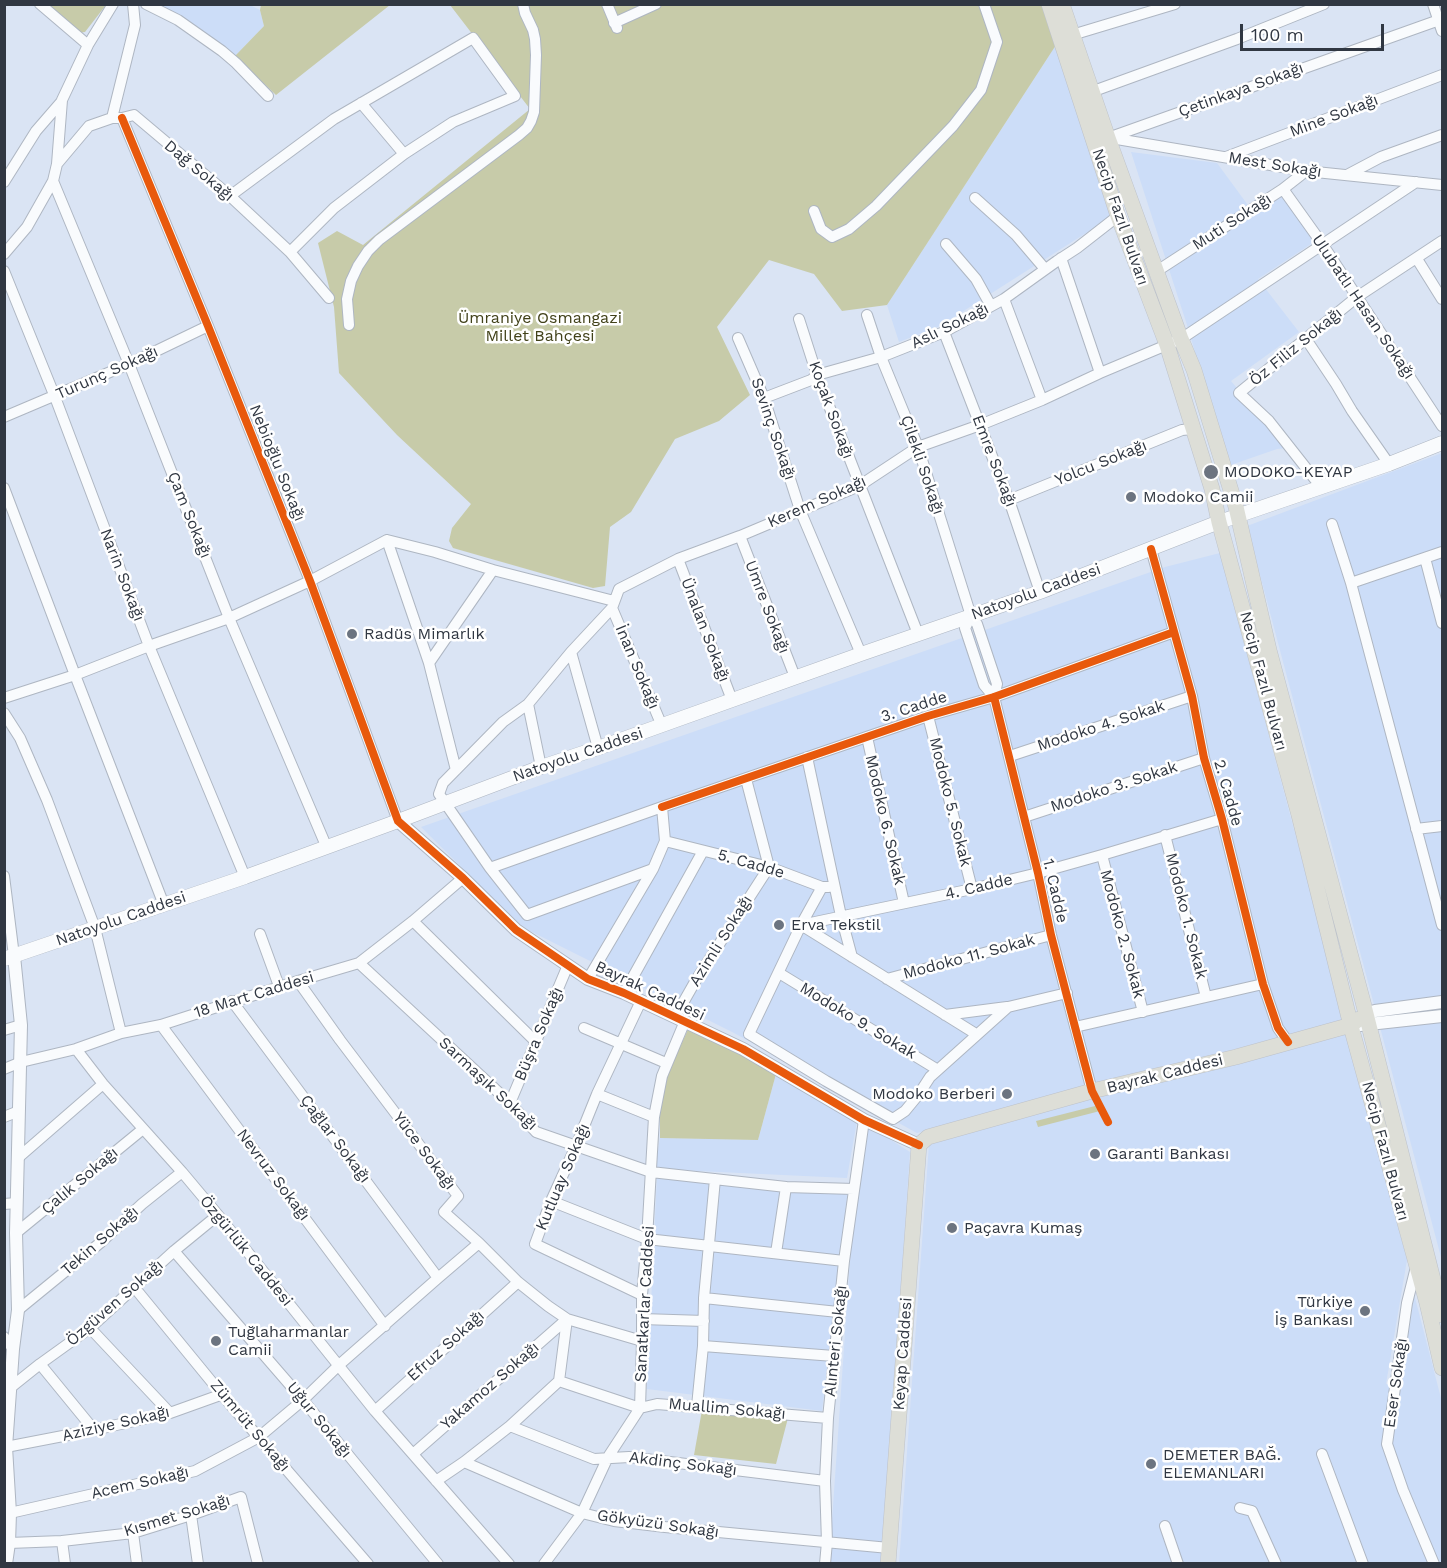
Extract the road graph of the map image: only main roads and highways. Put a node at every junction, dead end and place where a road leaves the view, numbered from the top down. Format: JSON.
{"nodes":[{"id":1,"x":1049,"y":4,"type":"edge"},
{"id":2,"x":1062,"y":4,"type":"edge"},
{"id":3,"x":1174,"y":342,"type":"junction"},
{"id":4,"x":1443,"y":443,"type":"edge"},
{"id":5,"x":1237,"y":511,"type":"junction"},
{"id":6,"x":1218,"y":517,"type":"junction"},
{"id":7,"x":9,"y":957,"type":"edge"},
{"id":8,"x":1366,"y":1020,"type":"junction"},
{"id":9,"x":1351,"y":1025,"type":"junction"},
{"id":10,"x":919,"y":1145,"type":"joint"},
{"id":11,"x":1443,"y":1315,"type":"edge"},
{"id":12,"x":1443,"y":1368,"type":"edge"},
{"id":13,"x":888,"y":1556,"type":"edge"}],
"edges":[{"from":1,"to":3,"type":"main road","name":"Necip Fazıl Bulvarı"},
{"from":2,"to":3,"type":"main road","name":"Necip Fazıl Bulvarı"},
{"from":3,"to":5,"type":"main road","name":"Necip Fazıl Bulvarı"},
{"from":3,"to":6,"type":"main road","name":"Necip Fazıl Bulvarı"},
{"from":4,"to":5,"type":"main road","name":"Natoyolu Caddesi"},
{"from":5,"to":6,"type":"main road","name":"Natoyolu Caddesi"},
{"from":5,"to":8,"type":"main road","name":"Necip Fazıl Bulvarı"},
{"from":6,"to":7,"type":"main road","name":"Natoyolu Caddesi"},
{"from":6,"to":9,"type":"main road","name":"Necip Fazıl Bulvarı"},
{"from":8,"to":9,"type":"main road"},
{"from":8,"to":11,"type":"main road","name":"Necip Fazıl Bulvarı"},
{"from":9,"to":10,"type":"main road","name":"Bayrak Caddesi"},
{"from":9,"to":12,"type":"main road","name":"Necip Fazıl Bulvarı"},
{"from":10,"to":13,"type":"main road","name":"Keyap Caddesi"}]}
